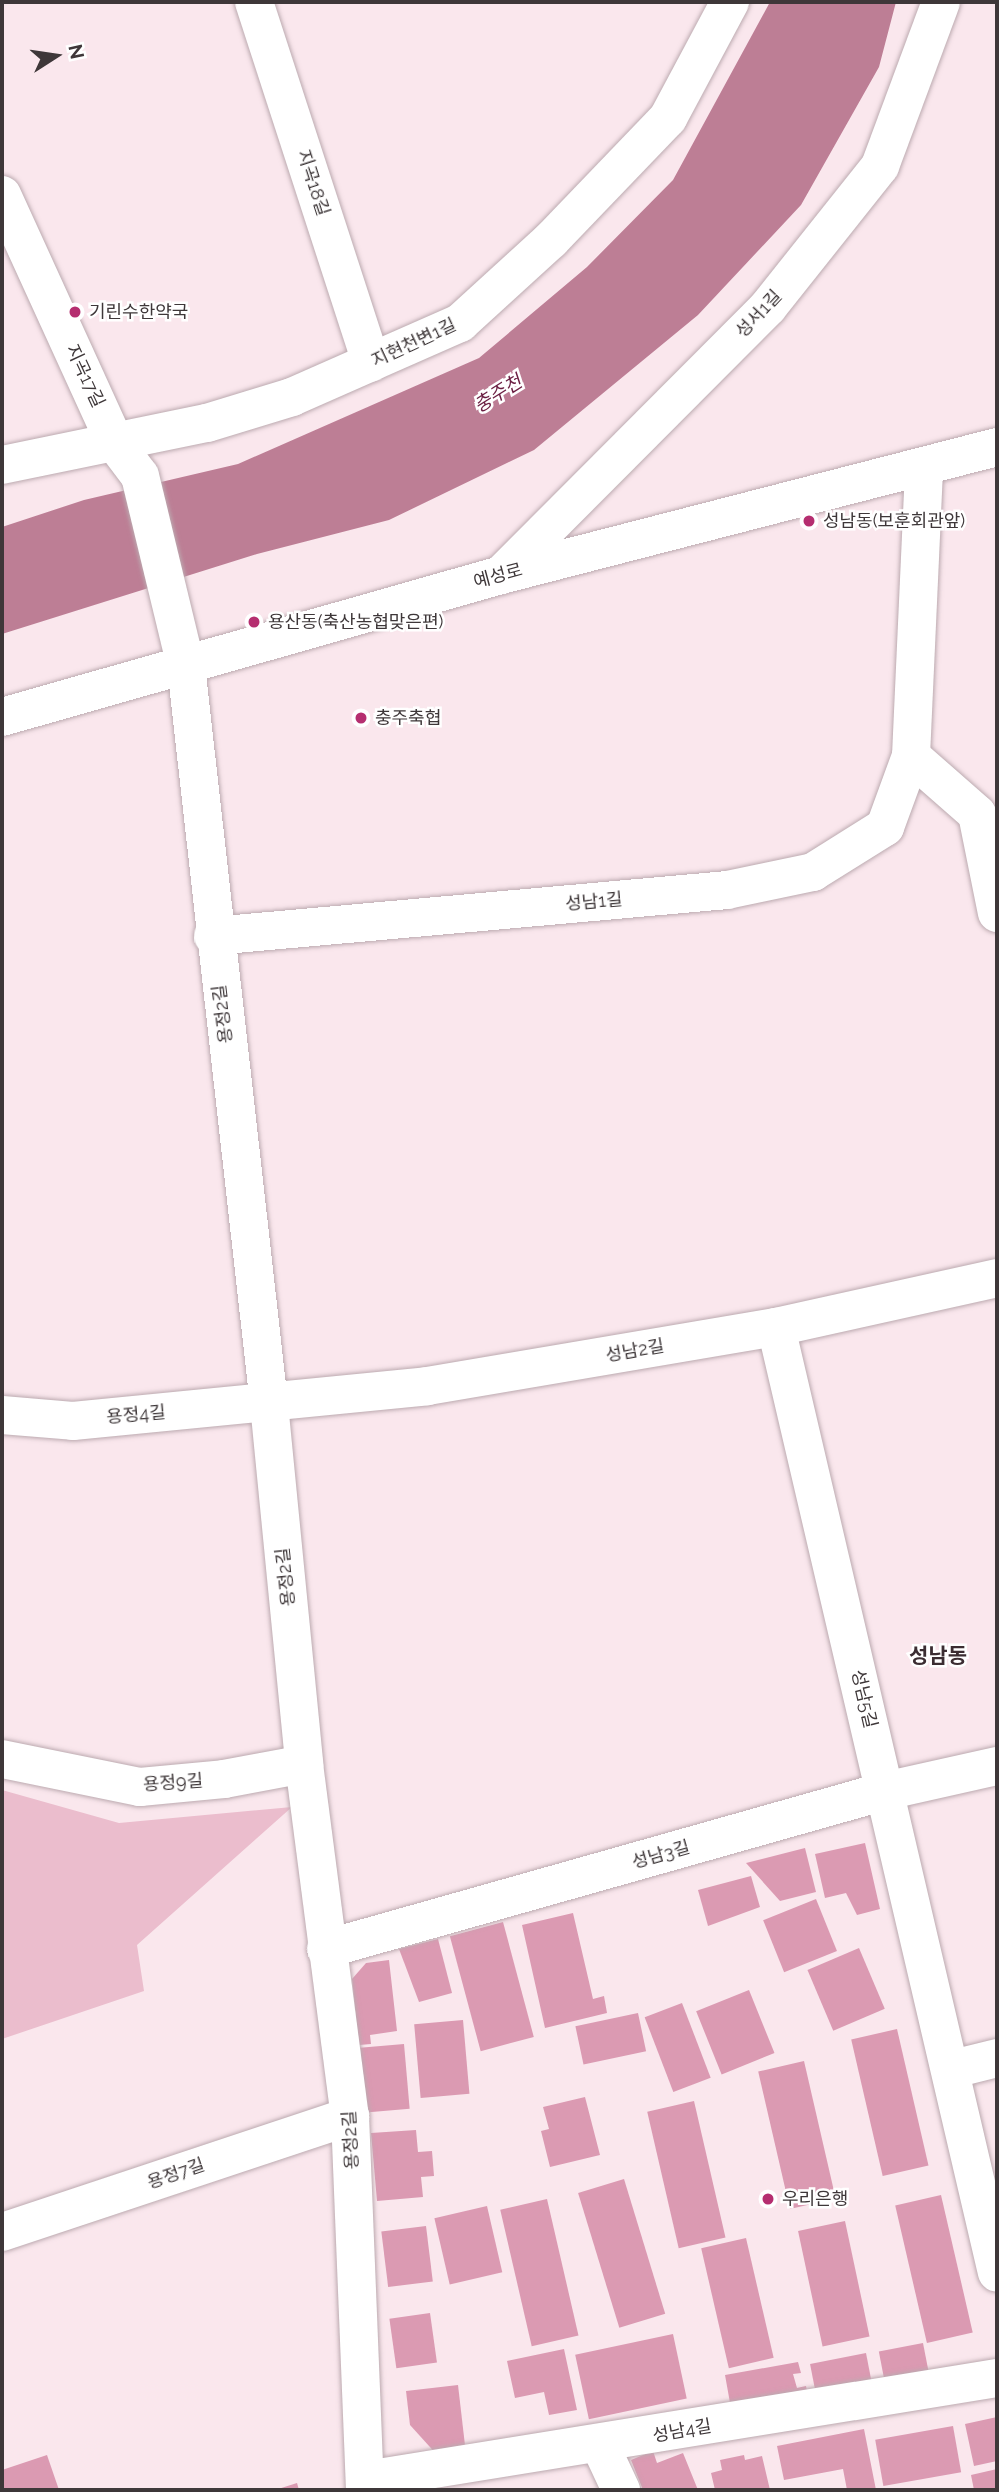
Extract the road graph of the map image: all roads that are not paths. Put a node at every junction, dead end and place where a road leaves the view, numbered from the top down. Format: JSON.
{"nodes":[{"id":1,"x":254,"y":2,"type":"edge"},
{"id":2,"x":730,"y":2,"type":"edge"},
{"id":3,"x":942,"y":2,"type":"edge"},
{"id":4,"x":2,"y":195,"type":"edge"},
{"id":5,"x":371,"y":363,"type":"junction"},
{"id":6,"x":115,"y":443,"type":"junction"},
{"id":7,"x":997,"y":447,"type":"edge"},
{"id":8,"x":2,"y":465,"type":"edge"},
{"id":9,"x":924,"y":469,"type":"junction"},
{"id":10,"x":140,"y":476,"type":"joint"},
{"id":11,"x":501,"y":575,"type":"junction"},
{"id":12,"x":186,"y":666,"type":"junction"},
{"id":13,"x":2,"y":717,"type":"edge"},
{"id":14,"x":911,"y":756,"type":"junction"},
{"id":15,"x":997,"y":913,"type":"edge"},
{"id":16,"x":213,"y":936,"type":"junction"},
{"id":17,"x":997,"y":1279,"type":"edge"},
{"id":18,"x":776,"y":1327,"type":"junction"},
{"id":19,"x":269,"y":1404,"type":"junction"},
{"id":20,"x":2,"y":1415,"type":"edge"},
{"id":21,"x":2,"y":1759,"type":"edge"},
{"id":22,"x":304,"y":1764,"type":"junction"},
{"id":23,"x":997,"y":1766,"type":"edge"},
{"id":24,"x":885,"y":1791,"type":"junction"},
{"id":25,"x":326,"y":1949,"type":"junction"},
{"id":26,"x":997,"y":2058,"type":"edge"},
{"id":27,"x":953,"y":2069,"type":"junction"},
{"id":28,"x":350,"y":2116,"type":"junction"},
{"id":29,"x":2,"y":2232,"type":"edge"},
{"id":30,"x":997,"y":2273,"type":"edge"},
{"id":31,"x":997,"y":2378,"type":"edge"},
{"id":32,"x":600,"y":2445,"type":"junction"},
{"id":33,"x":366,"y":2485,"type":"edge"},
{"id":34,"x":621,"y":2490,"type":"edge"}],
"edges":[{"from":1,"to":5,"type":"street","name":"지곡18길"},
{"from":2,"to":5,"type":"street","name":"지현천변1길"},
{"from":3,"to":11,"type":"street","name":"성서1길"},
{"from":4,"to":6,"type":"street","name":"지곡17길"},
{"from":5,"to":6,"type":"street","name":"지현천변1길"},
{"from":6,"to":8,"type":"street","name":"지현천변1길"},
{"from":6,"to":10,"type":"street","name":"지곡17길"},
{"from":7,"to":9,"type":"street","name":"예성로"},
{"from":9,"to":11,"type":"street","name":"예성로"},
{"from":9,"to":14,"type":"street","name":"성남1길"},
{"from":10,"to":12,"type":"street","name":"용정2길"},
{"from":11,"to":12,"type":"street","name":"예성로"},
{"from":12,"to":13,"type":"street","name":"예성로"},
{"from":12,"to":16,"type":"street","name":"용정2길"},
{"from":14,"to":15,"type":"street"},
{"from":14,"to":16,"type":"street","name":"성남1길"},
{"from":16,"to":19,"type":"street","name":"용정2길"},
{"from":17,"to":18,"type":"street","name":"성남2길"},
{"from":18,"to":19,"type":"street","name":"성남2길"},
{"from":18,"to":24,"type":"street","name":"성남5길"},
{"from":19,"to":20,"type":"street","name":"용정4길"},
{"from":19,"to":22,"type":"street","name":"용정2길"},
{"from":21,"to":22,"type":"street","name":"용정9길"},
{"from":22,"to":25,"type":"street","name":"용정2길"},
{"from":23,"to":24,"type":"street","name":"성남3길"},
{"from":24,"to":25,"type":"street","name":"성남3길"},
{"from":24,"to":27,"type":"street","name":"성남5길"},
{"from":25,"to":28,"type":"street","name":"용정2길"},
{"from":26,"to":27,"type":"street"},
{"from":27,"to":30,"type":"street","name":"성남5길"},
{"from":28,"to":29,"type":"street","name":"용정7길"},
{"from":28,"to":33,"type":"street","name":"용정2길"},
{"from":31,"to":32,"type":"street","name":"성남4길"},
{"from":32,"to":33,"type":"street","name":"성남4길"},
{"from":32,"to":34,"type":"street"}]}
